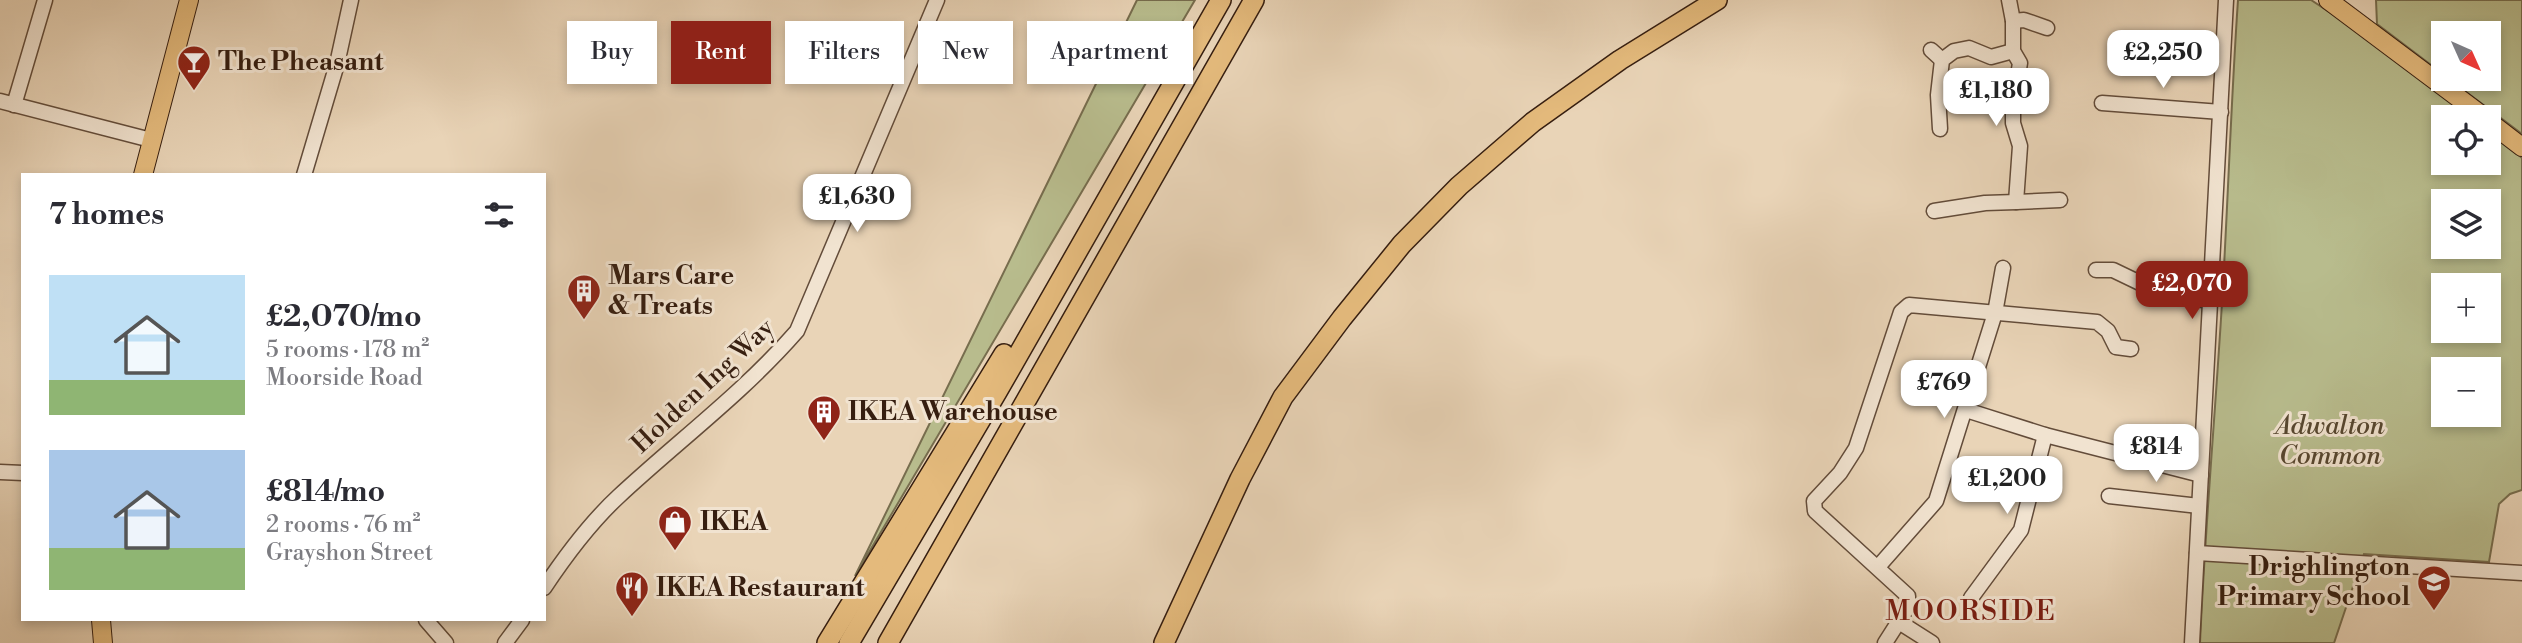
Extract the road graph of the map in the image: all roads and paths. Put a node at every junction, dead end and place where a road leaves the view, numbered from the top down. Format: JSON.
{"nodes":[{"id":1,"x":45,"y":0,"type":"edge"},
{"id":2,"x":190,"y":0,"type":"edge"},
{"id":3,"x":351,"y":0,"type":"edge"},
{"id":4,"x":937,"y":0,"type":"edge"},
{"id":5,"x":1221,"y":0,"type":"edge"},
{"id":6,"x":1254,"y":0,"type":"edge"},
{"id":7,"x":2009,"y":0,"type":"edge"},
{"id":8,"x":2226,"y":0,"type":"edge"},
{"id":9,"x":2328,"y":0,"type":"edge"},
{"id":10,"x":1710,"y":2,"type":"edge"},
{"id":11,"x":2013,"y":21,"type":"junction"},
{"id":12,"x":2047,"y":28,"type":"dead end"},
{"id":13,"x":2012,"y":51,"type":"junction"},
{"id":14,"x":7,"y":103,"type":"edge"},
{"id":15,"x":2102,"y":103,"type":"dead end"},
{"id":16,"x":2468,"y":105,"type":"edge"},
{"id":17,"x":2221,"y":112,"type":"junction"},
{"id":18,"x":1940,"y":129,"type":"dead end"},
{"id":19,"x":2501,"y":131,"type":"edge"},
{"id":20,"x":151,"y":140,"type":"junction"},
{"id":21,"x":2522,"y":147,"type":"edge"},
{"id":22,"x":144,"y":173,"type":"edge"},
{"id":23,"x":305,"y":173,"type":"edge"},
{"id":24,"x":2016,"y":201,"type":"junction"},
{"id":25,"x":2060,"y":201,"type":"dead end"},
{"id":26,"x":1934,"y":211,"type":"dead end"},
{"id":27,"x":1098,"y":216,"type":"junction"},
{"id":28,"x":2003,"y":268,"type":"dead end"},
{"id":29,"x":2096,"y":270,"type":"dead end"},
{"id":30,"x":2211,"y":302,"type":"junction"},
{"id":31,"x":1995,"y":313,"type":"junction"},
{"id":32,"x":2131,"y":349,"type":"dead end"},
{"id":33,"x":1966,"y":410,"type":"junction"},
{"id":34,"x":2045,"y":435,"type":"junction"},
{"id":35,"x":0,"y":472,"type":"edge"},
{"id":36,"x":21,"y":473,"type":"edge"},
{"id":37,"x":2202,"y":475,"type":"junction"},
{"id":38,"x":2109,"y":496,"type":"dead end"},
{"id":39,"x":2199,"y":506,"type":"junction"},
{"id":40,"x":2197,"y":552,"type":"junction"},
{"id":41,"x":1878,"y":567,"type":"junction"},
{"id":42,"x":2522,"y":573,"type":"edge"},
{"id":43,"x":546,"y":585,"type":"edge"},
{"id":44,"x":1971,"y":598,"type":"dead end"},
{"id":45,"x":101,"y":621,"type":"edge"},
{"id":46,"x":521,"y":621,"type":"edge"},
{"id":47,"x":1899,"y":622,"type":"junction"},
{"id":48,"x":429,"y":623,"type":"edge"},
{"id":49,"x":103,"y":643,"type":"edge"},
{"id":50,"x":438,"y":643,"type":"edge"},
{"id":51,"x":446,"y":643,"type":"edge"},
{"id":52,"x":505,"y":643,"type":"edge"},
{"id":53,"x":827,"y":643,"type":"edge"},
{"id":54,"x":849,"y":643,"type":"edge"},
{"id":55,"x":888,"y":643,"type":"edge"},
{"id":56,"x":1164,"y":643,"type":"edge"},
{"id":57,"x":1885,"y":643,"type":"edge"},
{"id":58,"x":1932,"y":643,"type":"edge"},
{"id":59,"x":2192,"y":643,"type":"edge"}],
"edges":[{"from":1,"to":14,"type":"street"},
{"from":2,"to":20,"type":"main road"},
{"from":3,"to":23,"type":"street"},
{"from":4,"to":43,"type":"street","name":"Holden Ing Way"},
{"from":5,"to":27,"type":"highway"},
{"from":6,"to":55,"type":"highway"},
{"from":7,"to":11,"type":"street"},
{"from":8,"to":17,"type":"street"},
{"from":9,"to":16,"type":"main road"},
{"from":10,"to":56,"type":"highway"},
{"from":11,"to":12,"type":"street"},
{"from":11,"to":13,"type":"street"},
{"from":13,"to":18,"type":"street"},
{"from":13,"to":24,"type":"street"},
{"from":14,"to":20,"type":"street"},
{"from":15,"to":17,"type":"street"},
{"from":17,"to":30,"type":"street"},
{"from":19,"to":21,"type":"main road"},
{"from":20,"to":22,"type":"main road"},
{"from":24,"to":25,"type":"street"},
{"from":24,"to":26,"type":"street"},
{"from":27,"to":53,"type":"highway"},
{"from":27,"to":54,"type":"highway"},
{"from":28,"to":31,"type":"street"},
{"from":29,"to":30,"type":"street"},
{"from":30,"to":37,"type":"street"},
{"from":31,"to":32,"type":"street"},
{"from":31,"to":33,"type":"street"},
{"from":31,"to":41,"type":"street"},
{"from":33,"to":34,"type":"street"},
{"from":33,"to":41,"type":"street"},
{"from":34,"to":37,"type":"street"},
{"from":34,"to":44,"type":"street"},
{"from":35,"to":36,"type":"street"},
{"from":37,"to":39,"type":"street"},
{"from":38,"to":39,"type":"street"},
{"from":39,"to":40,"type":"street"},
{"from":40,"to":42,"type":"street"},
{"from":40,"to":59,"type":"street"},
{"from":41,"to":47,"type":"street"},
{"from":45,"to":49,"type":"main road"},
{"from":46,"to":52,"type":"street"},
{"from":47,"to":57,"type":"street"},
{"from":47,"to":58,"type":"street"},
{"from":48,"to":50,"type":"street"},
{"from":48,"to":51,"type":"street"}]}
